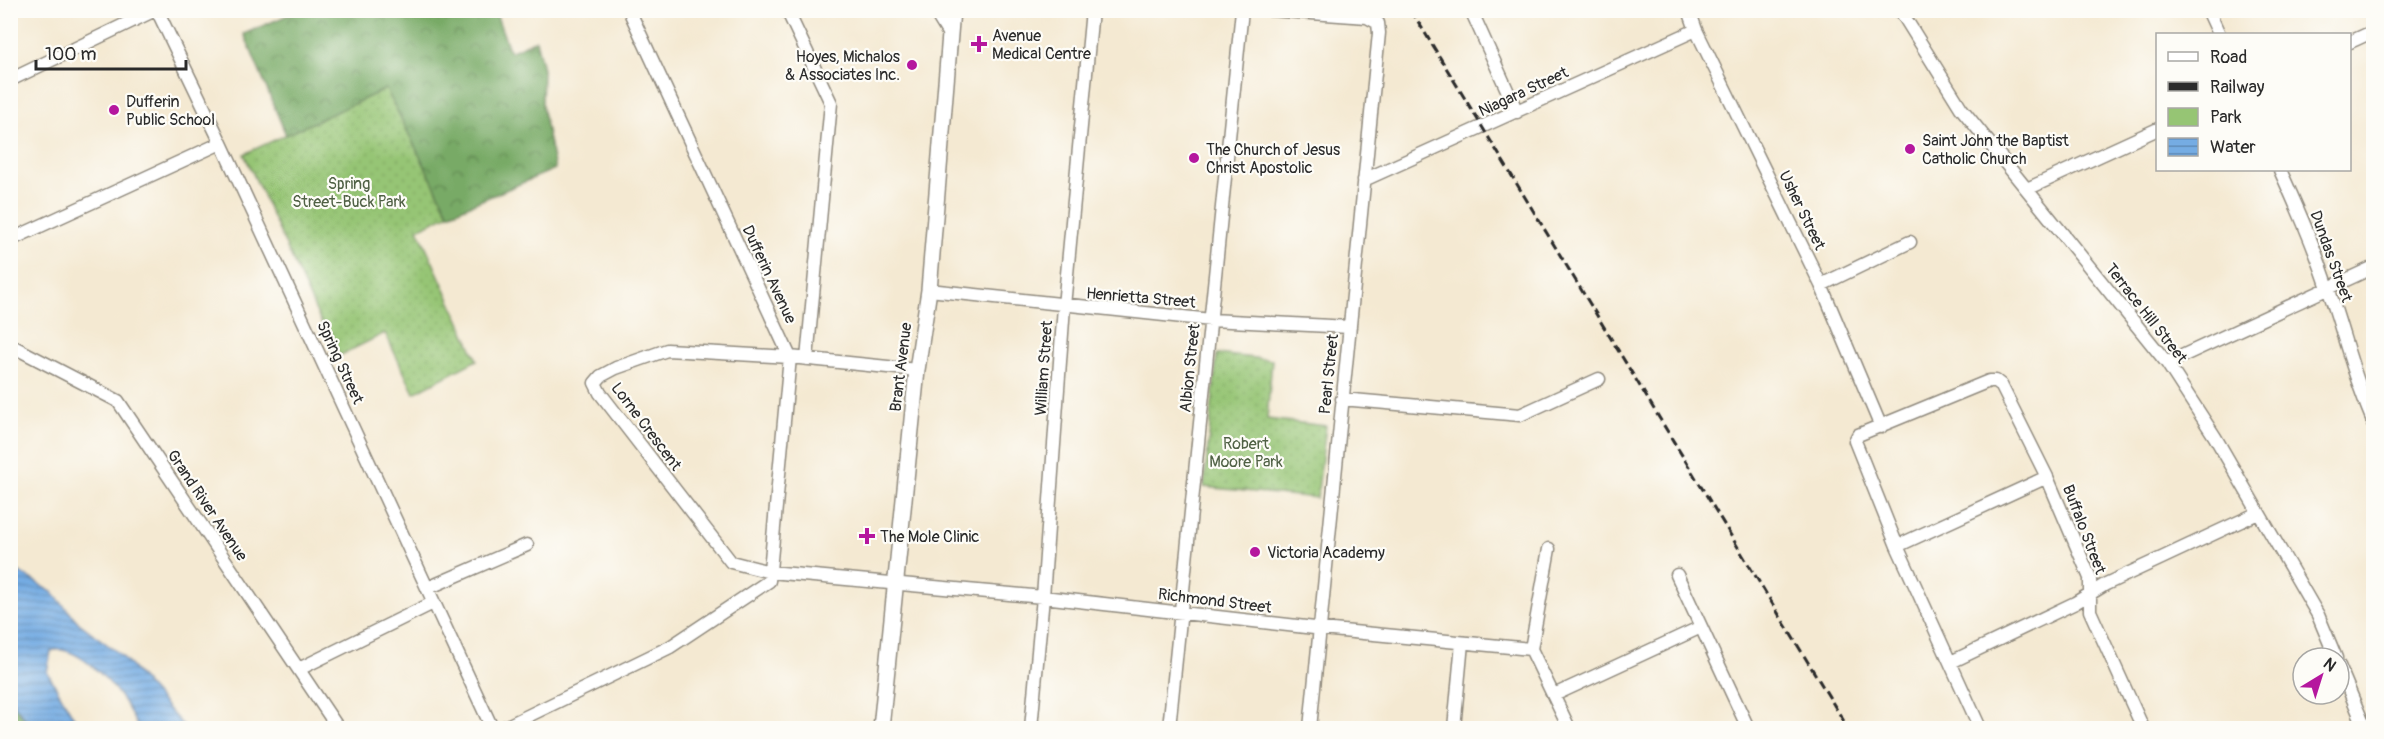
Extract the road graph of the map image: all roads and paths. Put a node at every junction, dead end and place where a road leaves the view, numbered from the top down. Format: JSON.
{"nodes":[{"id":1,"x":156,"y":10,"type":"edge"},
{"id":2,"x":629,"y":10,"type":"edge"},
{"id":3,"x":787,"y":10,"type":"edge"},
{"id":4,"x":934,"y":10,"type":"edge"},
{"id":5,"x":952,"y":10,"type":"edge"},
{"id":6,"x":1092,"y":10,"type":"edge"},
{"id":7,"x":1242,"y":10,"type":"edge"},
{"id":8,"x":1270,"y":10,"type":"edge"},
{"id":9,"x":1471,"y":10,"type":"edge"},
{"id":10,"x":1689,"y":10,"type":"edge"},
{"id":11,"x":1900,"y":10,"type":"edge"},
{"id":12,"x":2208,"y":10,"type":"edge"},
{"id":13,"x":1696,"y":30,"type":"junction"},
{"id":14,"x":2373,"y":31,"type":"edge"},
{"id":15,"x":2219,"y":33,"type":"edge"},
{"id":16,"x":950,"y":36,"type":"junction"},
{"id":17,"x":2351,"y":41,"type":"edge"},
{"id":18,"x":10,"y":80,"type":"edge"},
{"id":19,"x":1517,"y":112,"type":"junction"},
{"id":20,"x":2156,"y":129,"type":"edge"},
{"id":21,"x":221,"y":143,"type":"junction"},
{"id":22,"x":2280,"y":171,"type":"edge"},
{"id":23,"x":1364,"y":180,"type":"junction"},
{"id":24,"x":2027,"y":189,"type":"junction"},
{"id":25,"x":10,"y":240,"type":"edge"},
{"id":26,"x":1910,"y":242,"type":"dead end"},
{"id":27,"x":2373,"y":267,"type":"edge"},
{"id":28,"x":1821,"y":285,"type":"junction"},
{"id":29,"x":2328,"y":288,"type":"junction"},
{"id":30,"x":929,"y":290,"type":"junction"},
{"id":31,"x":1064,"y":306,"type":"junction"},
{"id":32,"x":1211,"y":320,"type":"junction"},
{"id":33,"x":1350,"y":327,"type":"junction"},
{"id":34,"x":10,"y":345,"type":"edge"},
{"id":35,"x":790,"y":357,"type":"junction"},
{"id":36,"x":807,"y":359,"type":"junction"},
{"id":37,"x":2167,"y":363,"type":"junction"},
{"id":38,"x":917,"y":370,"type":"junction"},
{"id":39,"x":1599,"y":379,"type":"dead end"},
{"id":40,"x":1342,"y":399,"type":"junction"},
{"id":41,"x":2373,"y":423,"type":"edge"},
{"id":42,"x":1881,"y":427,"type":"junction"},
{"id":43,"x":2047,"y":477,"type":"junction"},
{"id":44,"x":2258,"y":513,"type":"junction"},
{"id":45,"x":527,"y":544,"type":"dead end"},
{"id":46,"x":1897,"y":546,"type":"junction"},
{"id":47,"x":1549,"y":549,"type":"dead end"},
{"id":48,"x":770,"y":572,"type":"junction"},
{"id":49,"x":1677,"y":575,"type":"dead end"},
{"id":50,"x":896,"y":584,"type":"junction"},
{"id":51,"x":428,"y":588,"type":"junction"},
{"id":52,"x":2090,"y":595,"type":"junction"},
{"id":53,"x":1043,"y":597,"type":"junction"},
{"id":54,"x":433,"y":603,"type":"junction"},
{"id":55,"x":1179,"y":612,"type":"junction"},
{"id":56,"x":1701,"y":627,"type":"junction"},
{"id":57,"x":1319,"y":628,"type":"junction"},
{"id":58,"x":1462,"y":643,"type":"junction"},
{"id":59,"x":2331,"y":646,"type":"edge"},
{"id":60,"x":1532,"y":648,"type":"junction"},
{"id":61,"x":1951,"y":662,"type":"junction"},
{"id":62,"x":299,"y":669,"type":"junction"},
{"id":63,"x":1554,"y":695,"type":"junction"},
{"id":64,"x":2351,"y":695,"type":"edge"},
{"id":65,"x":338,"y":729,"type":"edge"},
{"id":66,"x":492,"y":729,"type":"edge"},
{"id":67,"x":503,"y":729,"type":"edge"},
{"id":68,"x":881,"y":729,"type":"edge"},
{"id":69,"x":1030,"y":729,"type":"edge"},
{"id":70,"x":1169,"y":729,"type":"edge"},
{"id":71,"x":1310,"y":729,"type":"edge"},
{"id":72,"x":1454,"y":729,"type":"edge"},
{"id":73,"x":1569,"y":729,"type":"edge"},
{"id":74,"x":1748,"y":729,"type":"edge"},
{"id":75,"x":1980,"y":729,"type":"edge"},
{"id":76,"x":2143,"y":729,"type":"edge"},
{"id":77,"x":2365,"y":729,"type":"edge"}],
"edges":[{"from":1,"to":18,"type":"street"},
{"from":1,"to":21,"type":"street","name":"Spring Street"},
{"from":2,"to":35,"type":"street","name":"Dufferin Avenue"},
{"from":3,"to":36,"type":"street"},
{"from":4,"to":16,"type":"street"},
{"from":5,"to":16,"type":"main road","name":"Brant Avenue"},
{"from":6,"to":31,"type":"street","name":"William Street"},
{"from":7,"to":32,"type":"street","name":"Albion Street"},
{"from":8,"to":23,"type":"street","name":"Pearl Street"},
{"from":9,"to":19,"type":"street"},
{"from":10,"to":13,"type":"street","name":"Usher Street"},
{"from":11,"to":24,"type":"street","name":"Terrace Hill Street"},
{"from":12,"to":15,"type":"street"},
{"from":13,"to":19,"type":"street","name":"Niagara Street"},
{"from":13,"to":28,"type":"street","name":"Usher Street"},
{"from":14,"to":17,"type":"street"},
{"from":16,"to":30,"type":"main road","name":"Brant Avenue"},
{"from":19,"to":23,"type":"street","name":"Niagara Street"},
{"from":20,"to":24,"type":"street"},
{"from":21,"to":25,"type":"street"},
{"from":21,"to":51,"type":"street","name":"Spring Street"},
{"from":22,"to":29,"type":"street","name":"Dundas Street"},
{"from":23,"to":33,"type":"street","name":"Pearl Street"},
{"from":24,"to":37,"type":"street","name":"Terrace Hill Street"},
{"from":26,"to":28,"type":"street"},
{"from":27,"to":29,"type":"street"},
{"from":28,"to":42,"type":"street","name":"Usher Street"},
{"from":29,"to":37,"type":"street"},
{"from":29,"to":41,"type":"street","name":"Dundas Street"},
{"from":30,"to":31,"type":"street","name":"Henrietta Street"},
{"from":30,"to":38,"type":"main road","name":"Brant Avenue"},
{"from":31,"to":32,"type":"street","name":"Henrietta Street"},
{"from":31,"to":53,"type":"street","name":"William Street"},
{"from":32,"to":33,"type":"street","name":"Henrietta Street"},
{"from":32,"to":55,"type":"street","name":"Albion Street"},
{"from":33,"to":40,"type":"street","name":"Pearl Street"},
{"from":34,"to":62,"type":"street","name":"Grand River Avenue"},
{"from":35,"to":36,"type":"street","name":"Lorne Crescent"},
{"from":35,"to":48,"type":"street"},
{"from":35,"to":48,"type":"street","name":"Lorne Crescent"},
{"from":36,"to":38,"type":"street","name":"Lorne Crescent"},
{"from":37,"to":44,"type":"street","name":"Terrace Hill Street"},
{"from":38,"to":50,"type":"main road","name":"Brant Avenue"},
{"from":39,"to":40,"type":"street"},
{"from":40,"to":57,"type":"street","name":"Pearl Street"},
{"from":42,"to":43,"type":"street","name":"Buffalo Street"},
{"from":42,"to":46,"type":"street"},
{"from":43,"to":46,"type":"street"},
{"from":43,"to":52,"type":"street","name":"Buffalo Street"},
{"from":44,"to":52,"type":"street"},
{"from":44,"to":59,"type":"street","name":"Terrace Hill Street"},
{"from":45,"to":51,"type":"street"},
{"from":46,"to":61,"type":"street"},
{"from":47,"to":60,"type":"street"},
{"from":48,"to":50,"type":"street","name":"Lorne Crescent"},
{"from":48,"to":67,"type":"street"},
{"from":49,"to":56,"type":"street"},
{"from":50,"to":53,"type":"street","name":"Richmond Street"},
{"from":50,"to":68,"type":"main road","name":"Brant Avenue"},
{"from":51,"to":54,"type":"street","name":"Spring Street"},
{"from":52,"to":61,"type":"street"},
{"from":52,"to":76,"type":"street","name":"Buffalo Street"},
{"from":53,"to":55,"type":"street","name":"Richmond Street"},
{"from":53,"to":69,"type":"street","name":"William Street"},
{"from":54,"to":62,"type":"street"},
{"from":54,"to":66,"type":"street","name":"Spring Street"},
{"from":55,"to":57,"type":"street","name":"Richmond Street"},
{"from":55,"to":70,"type":"street","name":"Albion Street"},
{"from":56,"to":63,"type":"street"},
{"from":56,"to":74,"type":"street"},
{"from":57,"to":58,"type":"street","name":"Richmond Street"},
{"from":57,"to":71,"type":"street","name":"Pearl Street"},
{"from":58,"to":60,"type":"street","name":"Richmond Street"},
{"from":58,"to":72,"type":"street"},
{"from":60,"to":63,"type":"street"},
{"from":61,"to":75,"type":"street"},
{"from":62,"to":65,"type":"street","name":"Grand River Avenue"},
{"from":63,"to":73,"type":"street"},
{"from":64,"to":77,"type":"street"}]}
